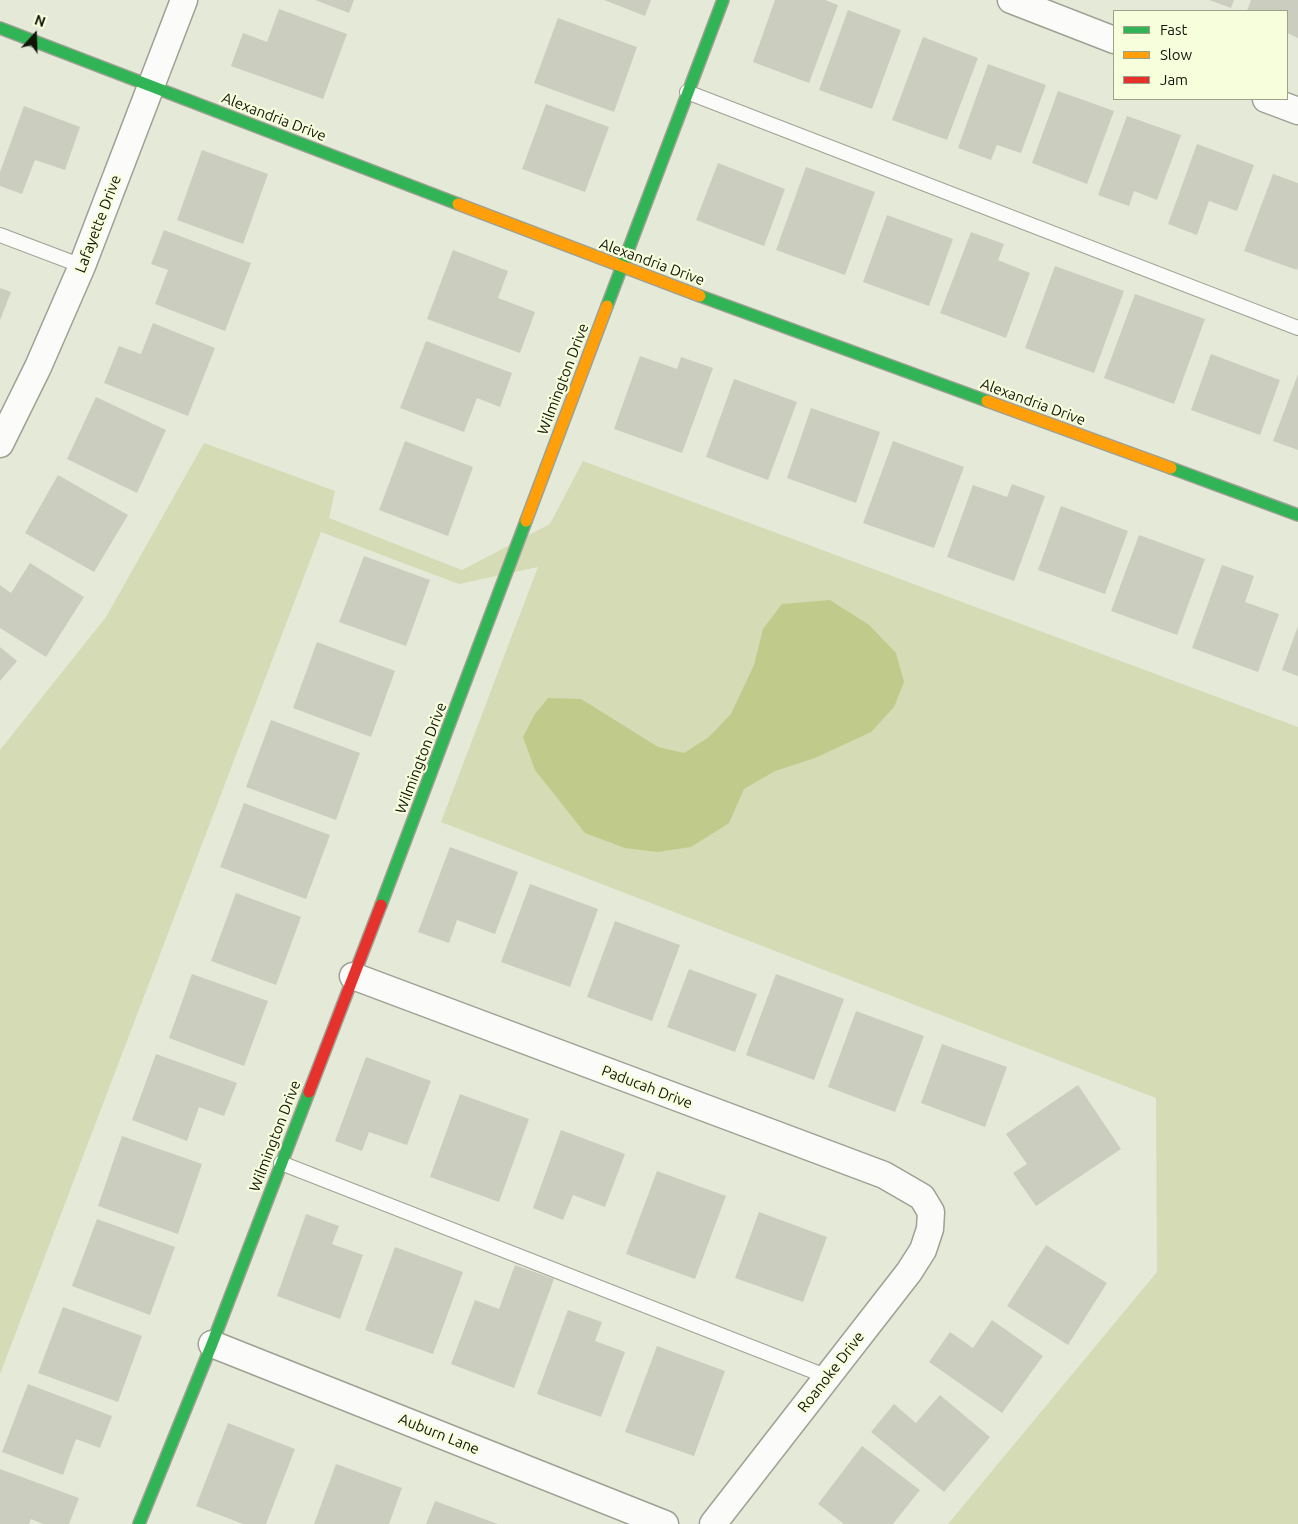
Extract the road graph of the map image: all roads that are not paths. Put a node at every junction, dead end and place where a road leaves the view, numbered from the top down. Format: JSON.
{"nodes":[{"id":1,"x":184,"y":0,"type":"edge"},
{"id":2,"x":723,"y":0,"type":"edge"},
{"id":3,"x":1011,"y":0,"type":"edge"},
{"id":4,"x":0,"y":28,"type":"edge"},
{"id":5,"x":1113,"y":40,"type":"edge"},
{"id":6,"x":151,"y":86,"type":"junction"},
{"id":7,"x":687,"y":92,"type":"junction"},
{"id":8,"x":1269,"y":100,"type":"edge"},
{"id":9,"x":1298,"y":111,"type":"edge"},
{"id":10,"x":0,"y":235,"type":"edge"},
{"id":11,"x":82,"y":266,"type":"junction"},
{"id":12,"x":622,"y":267,"type":"junction"},
{"id":13,"x":1298,"y":328,"type":"edge"},
{"id":14,"x":0,"y":444,"type":"edge"},
{"id":15,"x":1298,"y":515,"type":"edge"},
{"id":16,"x":353,"y":976,"type":"junction"},
{"id":17,"x":281,"y":1163,"type":"junction"},
{"id":18,"x":931,"y":1212,"type":"joint"},
{"id":19,"x":212,"y":1344,"type":"junction"},
{"id":20,"x":828,"y":1377,"type":"junction"},
{"id":21,"x":138,"y":1524,"type":"edge"},
{"id":22,"x":665,"y":1524,"type":"edge"},
{"id":23,"x":713,"y":1524,"type":"edge"}],
"edges":[{"from":1,"to":6,"type":"street","name":"Lafayette Drive"},
{"from":2,"to":7,"type":"street","name":"Wilmington Drive"},
{"from":3,"to":5,"type":"street"},
{"from":4,"to":6,"type":"street","name":"Alexandria Drive"},
{"from":6,"to":11,"type":"street","name":"Lafayette Drive"},
{"from":6,"to":12,"type":"street","name":"Alexandria Drive"},
{"from":7,"to":12,"type":"street","name":"Wilmington Drive"},
{"from":7,"to":13,"type":"lane"},
{"from":8,"to":9,"type":"street"},
{"from":10,"to":11,"type":"lane"},
{"from":11,"to":14,"type":"street","name":"Lafayette Drive"},
{"from":12,"to":15,"type":"street","name":"Alexandria Drive"},
{"from":12,"to":16,"type":"street","name":"Wilmington Drive"},
{"from":16,"to":17,"type":"street","name":"Wilmington Drive"},
{"from":16,"to":18,"type":"street","name":"Paducah Drive"},
{"from":17,"to":19,"type":"street","name":"Wilmington Drive"},
{"from":17,"to":20,"type":"lane"},
{"from":18,"to":20,"type":"street","name":"Roanoke Drive"},
{"from":19,"to":21,"type":"street","name":"Wilmington Drive"},
{"from":19,"to":22,"type":"street","name":"Auburn Lane"},
{"from":20,"to":23,"type":"street","name":"Roanoke Drive"}]}
